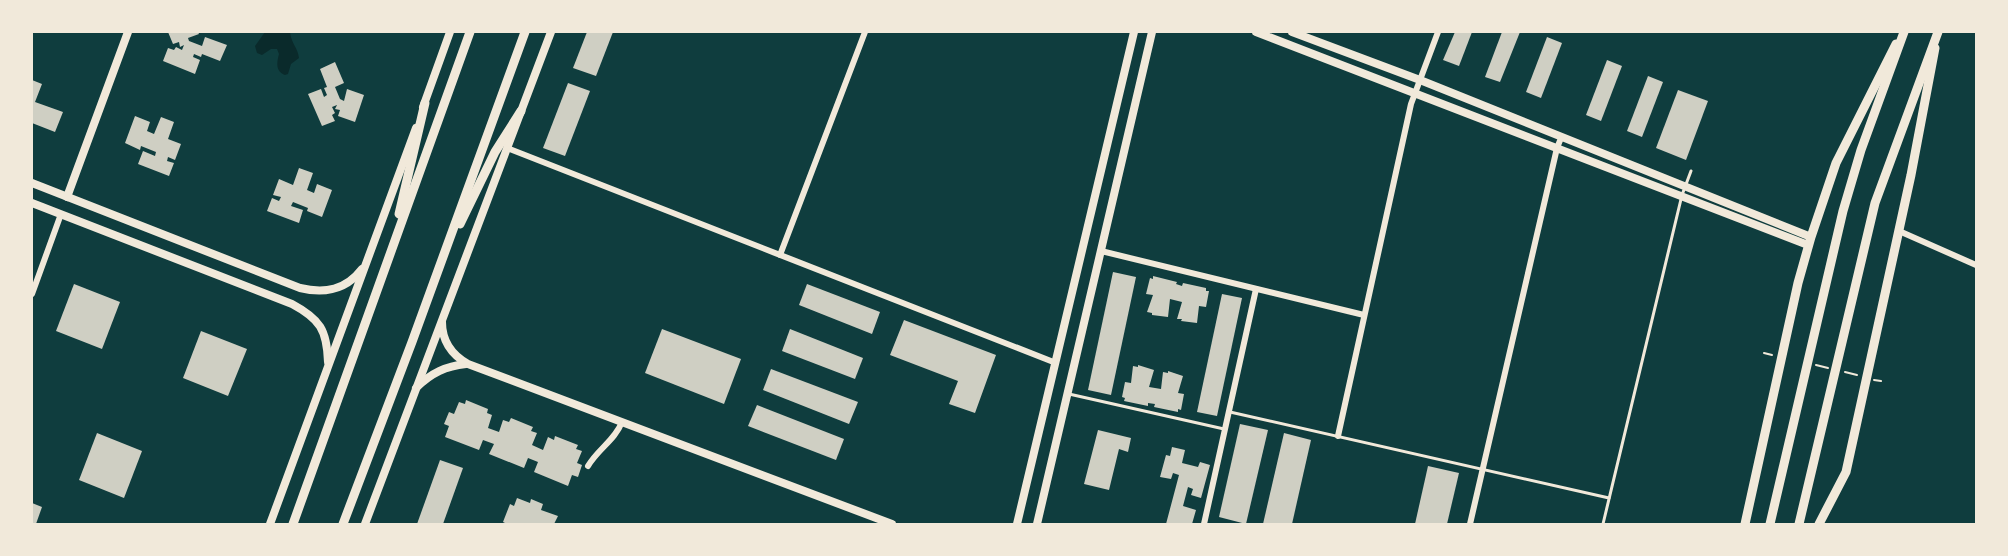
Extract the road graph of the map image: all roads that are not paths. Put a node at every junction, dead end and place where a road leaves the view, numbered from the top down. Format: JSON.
{"nodes":[{"id":1,"x":128,"y":32,"type":"edge"},
{"id":2,"x":450,"y":32,"type":"edge"},
{"id":3,"x":470,"y":32,"type":"edge"},
{"id":4,"x":525,"y":32,"type":"edge"},
{"id":5,"x":551,"y":32,"type":"edge"},
{"id":6,"x":865,"y":32,"type":"edge"},
{"id":7,"x":1134,"y":32,"type":"edge"},
{"id":8,"x":1154,"y":32,"type":"edge"},
{"id":9,"x":1256,"y":32,"type":"edge"},
{"id":10,"x":1292,"y":32,"type":"edge"},
{"id":11,"x":1438,"y":32,"type":"edge"},
{"id":12,"x":1904,"y":32,"type":"edge"},
{"id":13,"x":1939,"y":32,"type":"edge"},
{"id":14,"x":1420,"y":80,"type":"junction"},
{"id":15,"x":1416,"y":92,"type":"junction"},
{"id":16,"x":425,"y":103,"type":"junction"},
{"id":17,"x":521,"y":111,"type":"junction"},
{"id":18,"x":1561,"y":138,"type":"junction"},
{"id":19,"x":507,"y":148,"type":"junction"},
{"id":20,"x":1557,"y":148,"type":"junction"},
{"id":21,"x":1691,"y":171,"type":"dead end"},
{"id":22,"x":32,"y":183,"type":"edge"},
{"id":23,"x":1684,"y":186,"type":"junction"},
{"id":24,"x":1682,"y":195,"type":"junction"},
{"id":25,"x":67,"y":197,"type":"junction"},
{"id":26,"x":32,"y":203,"type":"edge"},
{"id":27,"x":61,"y":214,"type":"junction"},
{"id":28,"x":142,"y":226,"type":"junction"},
{"id":29,"x":1899,"y":231,"type":"junction"},
{"id":30,"x":1810,"y":241,"type":"junction"},
{"id":31,"x":137,"y":243,"type":"junction"},
{"id":32,"x":1101,"y":251,"type":"junction"},
{"id":33,"x":390,"y":255,"type":"junction"},
{"id":34,"x":780,"y":255,"type":"junction"},
{"id":35,"x":368,"y":261,"type":"junction"},
{"id":36,"x":1977,"y":265,"type":"edge"},
{"id":37,"x":437,"y":272,"type":"junction"},
{"id":38,"x":1256,"y":289,"type":"junction"},
{"id":39,"x":32,"y":294,"type":"edge"},
{"id":40,"x":1364,"y":315,"type":"junction"},
{"id":41,"x":442,"y":320,"type":"junction"},
{"id":42,"x":1056,"y":363,"type":"junction"},
{"id":43,"x":468,"y":364,"type":"junction"},
{"id":44,"x":329,"y":368,"type":"junction"},
{"id":45,"x":416,"y":388,"type":"junction"},
{"id":46,"x":1068,"y":394,"type":"junction"},
{"id":47,"x":1230,"y":412,"type":"junction"},
{"id":48,"x":622,"y":422,"type":"junction"},
{"id":49,"x":1226,"y":430,"type":"junction"},
{"id":50,"x":1338,"y":436,"type":"junction"},
{"id":51,"x":588,"y":466,"type":"dead end"},
{"id":52,"x":1483,"y":469,"type":"junction"},
{"id":53,"x":1609,"y":498,"type":"junction"},
{"id":54,"x":270,"y":525,"type":"edge"},
{"id":55,"x":293,"y":525,"type":"edge"},
{"id":56,"x":343,"y":525,"type":"edge"},
{"id":57,"x":365,"y":525,"type":"edge"},
{"id":58,"x":892,"y":525,"type":"edge"},
{"id":59,"x":1017,"y":525,"type":"edge"},
{"id":60,"x":1037,"y":525,"type":"edge"},
{"id":61,"x":1204,"y":525,"type":"edge"},
{"id":62,"x":1470,"y":525,"type":"edge"},
{"id":63,"x":1603,"y":525,"type":"edge"},
{"id":64,"x":1745,"y":525,"type":"edge"},
{"id":65,"x":1770,"y":525,"type":"edge"},
{"id":66,"x":1799,"y":525,"type":"edge"},
{"id":67,"x":1819,"y":525,"type":"edge"}],
"edges":[{"from":1,"to":25,"type":"street"},
{"from":2,"to":16,"type":"main road"},
{"from":3,"to":33,"type":"main road"},
{"from":4,"to":37,"type":"main road"},
{"from":5,"to":17,"type":"main road"},
{"from":6,"to":34,"type":"street"},
{"from":7,"to":42,"type":"main road"},
{"from":8,"to":32,"type":"main road"},
{"from":9,"to":15,"type":"street"},
{"from":10,"to":14,"type":"street"},
{"from":11,"to":14,"type":"street"},
{"from":12,"to":30,"type":"main road"},
{"from":12,"to":65,"type":"main road"},
{"from":13,"to":29,"type":"main road"},
{"from":13,"to":66,"type":"main road"},
{"from":14,"to":15,"type":"street"},
{"from":14,"to":18,"type":"street"},
{"from":15,"to":20,"type":"street"},
{"from":15,"to":40,"type":"street"},
{"from":16,"to":33,"type":"main road"},
{"from":16,"to":35,"type":"main road"},
{"from":17,"to":19,"type":"main road"},
{"from":17,"to":37,"type":"main road"},
{"from":18,"to":20,"type":"street"},
{"from":18,"to":23,"type":"street"},
{"from":19,"to":34,"type":"street"},
{"from":19,"to":41,"type":"main road"},
{"from":20,"to":24,"type":"street"},
{"from":20,"to":52,"type":"street"},
{"from":21,"to":23,"type":"lane"},
{"from":22,"to":25,"type":"main road"},
{"from":23,"to":24,"type":"lane"},
{"from":23,"to":30,"type":"street"},
{"from":24,"to":30,"type":"street"},
{"from":24,"to":53,"type":"lane"},
{"from":25,"to":28,"type":"main road"},
{"from":26,"to":27,"type":"main road"},
{"from":27,"to":31,"type":"main road"},
{"from":27,"to":39,"type":"street"},
{"from":28,"to":31,"type":"main road"},
{"from":28,"to":35,"type":"main road"},
{"from":29,"to":36,"type":"street"},
{"from":29,"to":67,"type":"main road"},
{"from":30,"to":64,"type":"main road"},
{"from":31,"to":44,"type":"main road"},
{"from":32,"to":38,"type":"street"},
{"from":32,"to":46,"type":"main road"},
{"from":33,"to":55,"type":"main road"},
{"from":34,"to":42,"type":"street"},
{"from":35,"to":44,"type":"main road"},
{"from":37,"to":56,"type":"main road"},
{"from":38,"to":40,"type":"street"},
{"from":38,"to":47,"type":"street"},
{"from":40,"to":50,"type":"street"},
{"from":41,"to":43,"type":"street"},
{"from":41,"to":45,"type":"main road"},
{"from":42,"to":59,"type":"main road"},
{"from":43,"to":45,"type":"street"},
{"from":43,"to":48,"type":"street"},
{"from":44,"to":54,"type":"main road"},
{"from":45,"to":57,"type":"main road"},
{"from":46,"to":49,"type":"lane"},
{"from":46,"to":60,"type":"main road"},
{"from":47,"to":49,"type":"street"},
{"from":47,"to":50,"type":"lane"},
{"from":48,"to":51,"type":"street"},
{"from":48,"to":58,"type":"street"},
{"from":49,"to":61,"type":"street"},
{"from":50,"to":52,"type":"lane"},
{"from":52,"to":53,"type":"lane"},
{"from":52,"to":62,"type":"street"},
{"from":53,"to":63,"type":"lane"}]}
